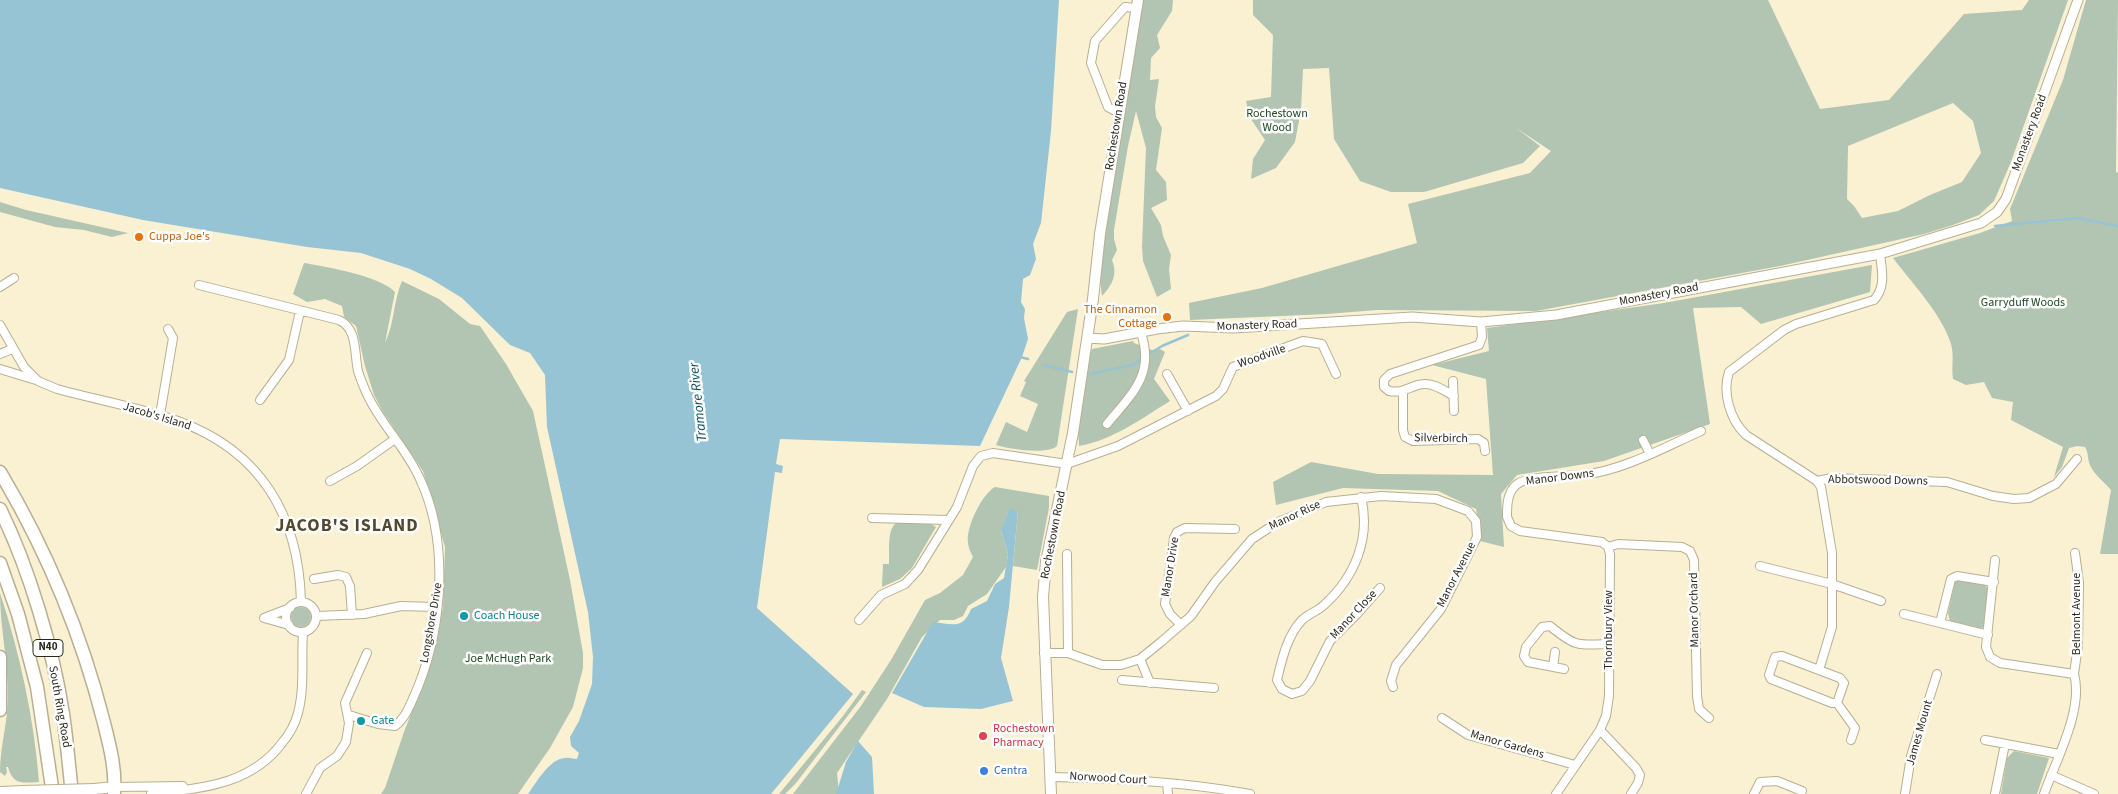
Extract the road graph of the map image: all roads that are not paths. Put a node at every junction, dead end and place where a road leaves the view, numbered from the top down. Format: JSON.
{"nodes":[{"id":1,"x":2078,"y":0,"type":"edge"},
{"id":2,"x":1138,"y":4,"type":"edge"},
{"id":3,"x":1119,"y":113,"type":"junction"},
{"id":4,"x":1880,"y":254,"type":"junction"},
{"id":5,"x":14,"y":278,"type":"dead end"},
{"id":6,"x":199,"y":285,"type":"dead end"},
{"id":7,"x":0,"y":288,"type":"edge"},
{"id":8,"x":300,"y":311,"type":"junction"},
{"id":9,"x":1481,"y":322,"type":"junction"},
{"id":10,"x":0,"y":325,"type":"edge"},
{"id":11,"x":168,"y":329,"type":"dead end"},
{"id":12,"x":1142,"y":333,"type":"junction"},
{"id":13,"x":1087,"y":338,"type":"junction"},
{"id":14,"x":12,"y":348,"type":"junction"},
{"id":15,"x":0,"y":354,"type":"edge"},
{"id":16,"x":0,"y":369,"type":"edge"},
{"id":17,"x":1166,"y":374,"type":"dead end"},
{"id":18,"x":1336,"y":374,"type":"dead end"},
{"id":19,"x":38,"y":380,"type":"junction"},
{"id":20,"x":1453,"y":382,"type":"dead end"},
{"id":21,"x":1402,"y":392,"type":"junction"},
{"id":22,"x":1454,"y":396,"type":"junction"},
{"id":23,"x":260,"y":400,"type":"dead end"},
{"id":24,"x":1188,"y":411,"type":"junction"},
{"id":25,"x":1454,"y":411,"type":"dead end"},
{"id":26,"x":160,"y":415,"type":"junction"},
{"id":27,"x":1107,"y":424,"type":"dead end"},
{"id":28,"x":1700,"y":431,"type":"dead end"},
{"id":29,"x":395,"y":439,"type":"junction"},
{"id":30,"x":1643,"y":440,"type":"dead end"},
{"id":31,"x":1484,"y":450,"type":"dead end"},
{"id":32,"x":1650,"y":454,"type":"junction"},
{"id":33,"x":2077,"y":459,"type":"dead end"},
{"id":34,"x":1067,"y":464,"type":"junction"},
{"id":35,"x":0,"y":472,"type":"edge"},
{"id":36,"x":330,"y":481,"type":"dead end"},
{"id":37,"x":1817,"y":481,"type":"junction"},
{"id":38,"x":1361,"y":497,"type":"junction"},
{"id":39,"x":0,"y":509,"type":"edge"},
{"id":40,"x":872,"y":518,"type":"dead end"},
{"id":41,"x":948,"y":520,"type":"junction"},
{"id":42,"x":1234,"y":529,"type":"dead end"},
{"id":43,"x":1477,"y":537,"type":"joint"},
{"id":44,"x":1608,"y":546,"type":"junction"},
{"id":45,"x":2075,"y":553,"type":"dead end"},
{"id":46,"x":1067,"y":554,"type":"dead end"},
{"id":47,"x":1994,"y":560,"type":"dead end"},
{"id":48,"x":0,"y":563,"type":"edge"},
{"id":49,"x":1760,"y":566,"type":"dead end"},
{"id":50,"x":314,"y":579,"type":"dead end"},
{"id":51,"x":1994,"y":582,"type":"junction"},
{"id":52,"x":1832,"y":584,"type":"junction"},
{"id":53,"x":1380,"y":588,"type":"dead end"},
{"id":54,"x":1880,"y":601,"type":"dead end"},
{"id":55,"x":301,"y":602,"type":"junction"},
{"id":56,"x":436,"y":607,"type":"junction"},
{"id":57,"x":290,"y":608,"type":"junction"},
{"id":58,"x":1904,"y":614,"type":"dead end"},
{"id":59,"x":352,"y":615,"type":"junction"},
{"id":60,"x":317,"y":616,"type":"junction"},
{"id":61,"x":859,"y":620,"type":"dead end"},
{"id":62,"x":1940,"y":623,"type":"junction"},
{"id":63,"x":289,"y":625,"type":"junction"},
{"id":64,"x":1181,"y":625,"type":"junction"},
{"id":65,"x":303,"y":632,"type":"junction"},
{"id":66,"x":1988,"y":635,"type":"junction"},
{"id":67,"x":1609,"y":644,"type":"junction"},
{"id":68,"x":1555,"y":652,"type":"dead end"},
{"id":69,"x":367,"y":653,"type":"dead end"},
{"id":70,"x":1044,"y":653,"type":"junction"},
{"id":71,"x":1068,"y":653,"type":"junction"},
{"id":72,"x":0,"y":657,"type":"edge"},
{"id":73,"x":1140,"y":658,"type":"junction"},
{"id":74,"x":1552,"y":667,"type":"junction"},
{"id":75,"x":1564,"y":669,"type":"dead end"},
{"id":76,"x":1819,"y":670,"type":"junction"},
{"id":77,"x":1937,"y":674,"type":"dead end"},
{"id":78,"x":2074,"y":674,"type":"junction"},
{"id":79,"x":1122,"y":680,"type":"dead end"},
{"id":80,"x":1150,"y":683,"type":"junction"},
{"id":81,"x":1393,"y":687,"type":"dead end"},
{"id":82,"x":1214,"y":688,"type":"dead end"},
{"id":83,"x":1837,"y":703,"type":"junction"},
{"id":84,"x":0,"y":710,"type":"edge"},
{"id":85,"x":348,"y":715,"type":"junction"},
{"id":86,"x":1442,"y":718,"type":"dead end"},
{"id":87,"x":1709,"y":718,"type":"dead end"},
{"id":88,"x":1600,"y":730,"type":"junction"},
{"id":89,"x":1851,"y":740,"type":"dead end"},
{"id":90,"x":1985,"y":740,"type":"dead end"},
{"id":91,"x":2005,"y":744,"type":"junction"},
{"id":92,"x":2059,"y":754,"type":"junction"},
{"id":93,"x":1575,"y":765,"type":"junction"},
{"id":94,"x":2051,"y":775,"type":"junction"},
{"id":95,"x":1050,"y":777,"type":"junction"},
{"id":96,"x":1167,"y":783,"type":"junction"},
{"id":97,"x":208,"y":787,"type":"junction"},
{"id":98,"x":114,"y":790,"type":"edge"},
{"id":99,"x":1802,"y":791,"type":"dead end"},
{"id":100,"x":0,"y":792,"type":"edge"},
{"id":101,"x":53,"y":794,"type":"edge"},
{"id":102,"x":72,"y":794,"type":"edge"},
{"id":103,"x":150,"y":794,"type":"edge"},
{"id":104,"x":306,"y":794,"type":"edge"},
{"id":105,"x":1050,"y":794,"type":"edge"},
{"id":106,"x":1168,"y":794,"type":"edge"},
{"id":107,"x":1247,"y":794,"type":"edge"},
{"id":108,"x":1556,"y":794,"type":"edge"},
{"id":109,"x":1631,"y":794,"type":"edge"},
{"id":110,"x":1754,"y":794,"type":"edge"},
{"id":111,"x":1905,"y":794,"type":"edge"},
{"id":112,"x":1995,"y":794,"type":"edge"},
{"id":113,"x":2044,"y":794,"type":"edge"},
{"id":114,"x":2094,"y":794,"type":"edge"}],
"edges":[{"from":1,"to":4,"type":"street","name":"Monastery Road"},
{"from":2,"to":3,"type":"main road","name":"Rochestown Road"},
{"from":2,"to":3,"type":"street"},
{"from":3,"to":13,"type":"main road","name":"Rochestown Road"},
{"from":4,"to":9,"type":"street","name":"Monastery Road"},
{"from":4,"to":37,"type":"street","name":"Abbotswood Downs"},
{"from":5,"to":7,"type":"street"},
{"from":6,"to":8,"type":"street","name":"Longshore Drive"},
{"from":8,"to":23,"type":"street"},
{"from":8,"to":29,"type":"street","name":"Longshore Drive"},
{"from":9,"to":12,"type":"street","name":"Monastery Road"},
{"from":9,"to":21,"type":"street"},
{"from":10,"to":14,"type":"street","name":"Jacob's Island"},
{"from":11,"to":26,"type":"street"},
{"from":12,"to":13,"type":"street","name":"Monastery Road"},
{"from":12,"to":27,"type":"street"},
{"from":13,"to":34,"type":"main road","name":"Rochestown Road"},
{"from":14,"to":15,"type":"street"},
{"from":14,"to":19,"type":"street","name":"Jacob's Island"},
{"from":16,"to":19,"type":"street"},
{"from":17,"to":24,"type":"street"},
{"from":18,"to":24,"type":"street","name":"Woodville"},
{"from":19,"to":26,"type":"street","name":"Jacob's Island"},
{"from":20,"to":22,"type":"street"},
{"from":21,"to":22,"type":"street"},
{"from":21,"to":31,"type":"street","name":"Silverbirch"},
{"from":22,"to":25,"type":"street"},
{"from":24,"to":34,"type":"street","name":"Woodville"},
{"from":26,"to":55,"type":"street","name":"Jacob's Island"},
{"from":28,"to":32,"type":"street","name":"Manor Downs"},
{"from":29,"to":36,"type":"street"},
{"from":29,"to":56,"type":"street","name":"Longshore Drive"},
{"from":30,"to":32,"type":"street"},
{"from":32,"to":44,"type":"street","name":"Manor Downs"},
{"from":33,"to":37,"type":"street","name":"Abbotswood Downs"},
{"from":34,"to":41,"type":"street"},
{"from":34,"to":70,"type":"main road","name":"Rochestown Road"},
{"from":35,"to":98,"type":"highway"},
{"from":37,"to":52,"type":"street"},
{"from":38,"to":43,"type":"street","name":"Manor Rise"},
{"from":38,"to":53,"type":"street","name":"Manor Close"},
{"from":38,"to":64,"type":"street","name":"Manor Rise"},
{"from":39,"to":102,"type":"highway","name":"South Ring Road","number":"N40"},
{"from":40,"to":41,"type":"street"},
{"from":41,"to":61,"type":"street"},
{"from":42,"to":64,"type":"street","name":"Manor Drive"},
{"from":43,"to":81,"type":"street","name":"Manor Avenue"},
{"from":44,"to":67,"type":"street","name":"Thornbury View"},
{"from":44,"to":87,"type":"street","name":"Manor Orchard"},
{"from":45,"to":78,"type":"street","name":"Belmont Avenue"},
{"from":46,"to":71,"type":"street"},
{"from":47,"to":51,"type":"street"},
{"from":48,"to":101,"type":"highway","name":"South Ring Road","number":"N40"},
{"from":49,"to":52,"type":"street"},
{"from":50,"to":59,"type":"street"},
{"from":51,"to":62,"type":"street"},
{"from":51,"to":66,"type":"street"},
{"from":52,"to":54,"type":"street"},
{"from":52,"to":76,"type":"street"},
{"from":55,"to":57,"type":"street"},
{"from":55,"to":60,"type":"street"},
{"from":56,"to":59,"type":"street"},
{"from":56,"to":85,"type":"street","name":"Longshore Drive"},
{"from":57,"to":63,"type":"street"},
{"from":57,"to":63,"type":"street"},
{"from":58,"to":62,"type":"street"},
{"from":59,"to":60,"type":"street"},
{"from":60,"to":65,"type":"street"},
{"from":62,"to":66,"type":"street"},
{"from":63,"to":65,"type":"street"},
{"from":64,"to":73,"type":"street","name":"Manor Rise"},
{"from":65,"to":97,"type":"street"},
{"from":66,"to":78,"type":"street"},
{"from":67,"to":74,"type":"street"},
{"from":67,"to":88,"type":"street","name":"Thornbury View"},
{"from":68,"to":74,"type":"street"},
{"from":69,"to":85,"type":"street"},
{"from":70,"to":71,"type":"street"},
{"from":70,"to":95,"type":"main road","name":"Rochestown Road"},
{"from":71,"to":73,"type":"street"},
{"from":72,"to":84,"type":"highway"},
{"from":73,"to":80,"type":"street"},
{"from":74,"to":75,"type":"street"},
{"from":76,"to":83,"type":"street"},
{"from":76,"to":83,"type":"street"},
{"from":77,"to":111,"type":"street","name":"James Mount"},
{"from":78,"to":92,"type":"street","name":"Belmont Avenue"},
{"from":79,"to":80,"type":"street"},
{"from":80,"to":82,"type":"street"},
{"from":83,"to":89,"type":"street"},
{"from":85,"to":104,"type":"street"},
{"from":86,"to":93,"type":"street","name":"Manor Gardens"},
{"from":88,"to":93,"type":"street","name":"Thornbury View"},
{"from":88,"to":109,"type":"street"},
{"from":90,"to":91,"type":"street"},
{"from":91,"to":92,"type":"street"},
{"from":91,"to":112,"type":"street"},
{"from":92,"to":94,"type":"street","name":"Belmont Avenue"},
{"from":93,"to":108,"type":"street","name":"Thornbury View"},
{"from":94,"to":113,"type":"street","name":"Belmont Avenue"},
{"from":94,"to":114,"type":"street"},
{"from":95,"to":96,"type":"street","name":"Norwood Court"},
{"from":95,"to":105,"type":"main road","name":"Rochestown Road"},
{"from":96,"to":106,"type":"street"},
{"from":96,"to":107,"type":"street","name":"Norwood Court"},
{"from":97,"to":98,"type":"street"},
{"from":97,"to":103,"type":"street"},
{"from":98,"to":100,"type":"main road","bridge":true},
{"from":99,"to":110,"type":"street"}]}
